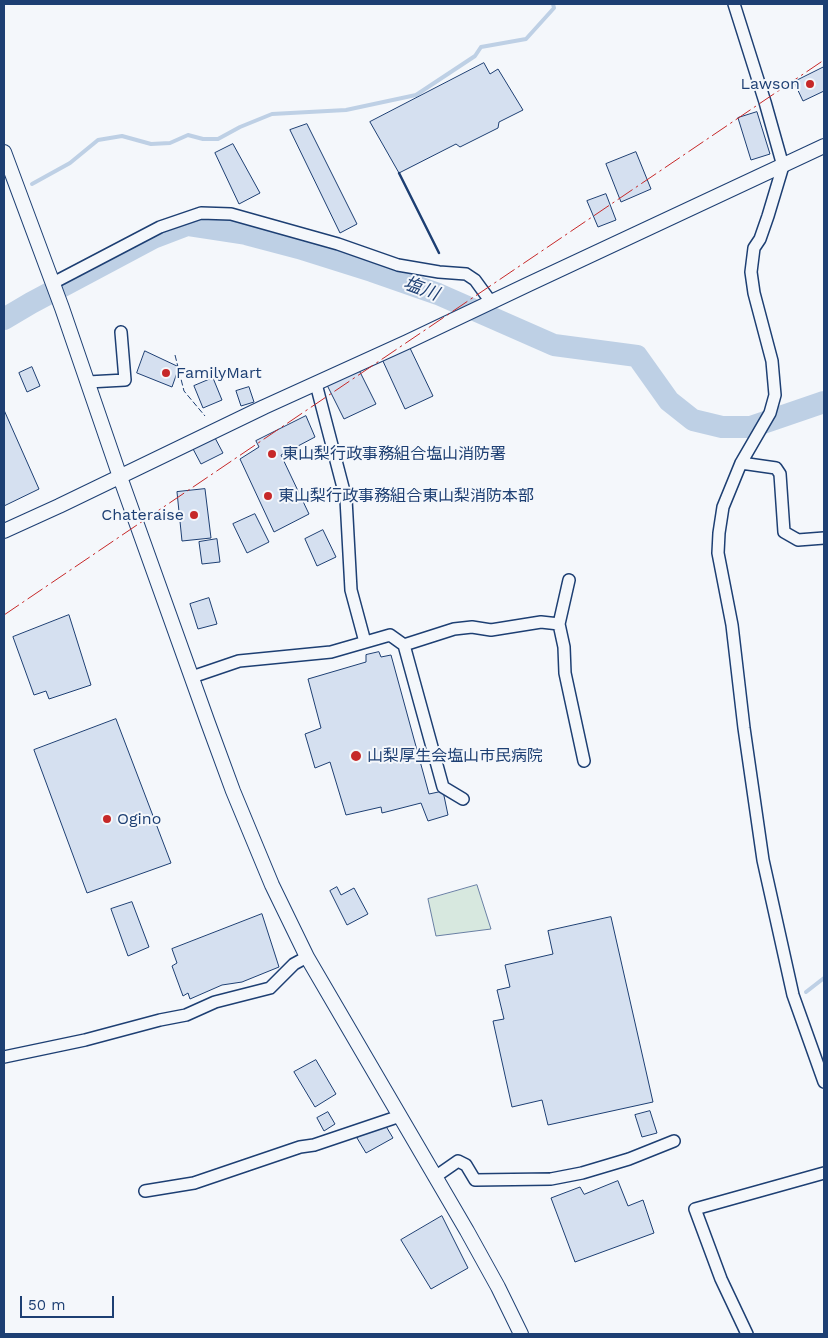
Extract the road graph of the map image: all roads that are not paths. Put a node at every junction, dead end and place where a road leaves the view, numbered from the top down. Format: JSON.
{"nodes":[{"id":1,"x":734,"y":4,"type":"edge"},
{"id":2,"x":824,"y":146,"type":"edge"},
{"id":3,"x":4,"y":152,"type":"edge"},
{"id":4,"x":783,"y":166,"type":"junction"},
{"id":5,"x":53,"y":283,"type":"junction"},
{"id":6,"x":491,"y":302,"type":"junction"},
{"id":7,"x":121,"y":332,"type":"dead end"},
{"id":8,"x":88,"y":382,"type":"junction"},
{"id":9,"x":316,"y":384,"type":"junction"},
{"id":10,"x":741,"y":463,"type":"junction"},
{"id":11,"x":120,"y":476,"type":"junction"},
{"id":12,"x":4,"y":532,"type":"edge"},
{"id":13,"x":824,"y":538,"type":"edge"},
{"id":14,"x":569,"y":580,"type":"dead end"},
{"id":15,"x":559,"y":624,"type":"junction"},
{"id":16,"x":365,"y":642,"type":"junction"},
{"id":17,"x":404,"y":645,"type":"junction"},
{"id":18,"x":192,"y":677,"type":"junction"},
{"id":19,"x":584,"y":761,"type":"dead end"},
{"id":20,"x":463,"y":798,"type":"dead end"},
{"id":21,"x":307,"y":957,"type":"junction"},
{"id":22,"x":4,"y":1057,"type":"edge"},
{"id":23,"x":824,"y":1082,"type":"edge"},
{"id":24,"x":400,"y":1116,"type":"junction"},
{"id":25,"x":674,"y":1141,"type":"dead end"},
{"id":26,"x":824,"y":1173,"type":"edge"},
{"id":27,"x":435,"y":1177,"type":"junction"},
{"id":28,"x":145,"y":1191,"type":"dead end"},
{"id":29,"x":521,"y":1334,"type":"edge"},
{"id":30,"x":747,"y":1334,"type":"edge"}],
"edges":[{"from":1,"to":4,"type":"street"},
{"from":2,"to":4,"type":"street"},
{"from":3,"to":5,"type":"street"},
{"from":4,"to":6,"type":"street"},
{"from":4,"to":10,"type":"street"},
{"from":5,"to":6,"type":"street"},
{"from":5,"to":8,"type":"street"},
{"from":6,"to":9,"type":"street"},
{"from":7,"to":8,"type":"street"},
{"from":8,"to":11,"type":"street"},
{"from":9,"to":11,"type":"street"},
{"from":9,"to":16,"type":"street"},
{"from":10,"to":13,"type":"street"},
{"from":10,"to":23,"type":"street"},
{"from":11,"to":12,"type":"street"},
{"from":11,"to":18,"type":"street"},
{"from":14,"to":15,"type":"street"},
{"from":15,"to":17,"type":"street"},
{"from":15,"to":19,"type":"street"},
{"from":16,"to":17,"type":"street"},
{"from":16,"to":18,"type":"street"},
{"from":17,"to":20,"type":"street"},
{"from":18,"to":21,"type":"street"},
{"from":21,"to":22,"type":"street"},
{"from":21,"to":24,"type":"street"},
{"from":24,"to":27,"type":"street"},
{"from":24,"to":28,"type":"street"},
{"from":25,"to":27,"type":"street"},
{"from":26,"to":30,"type":"street"},
{"from":27,"to":29,"type":"street"}]}
